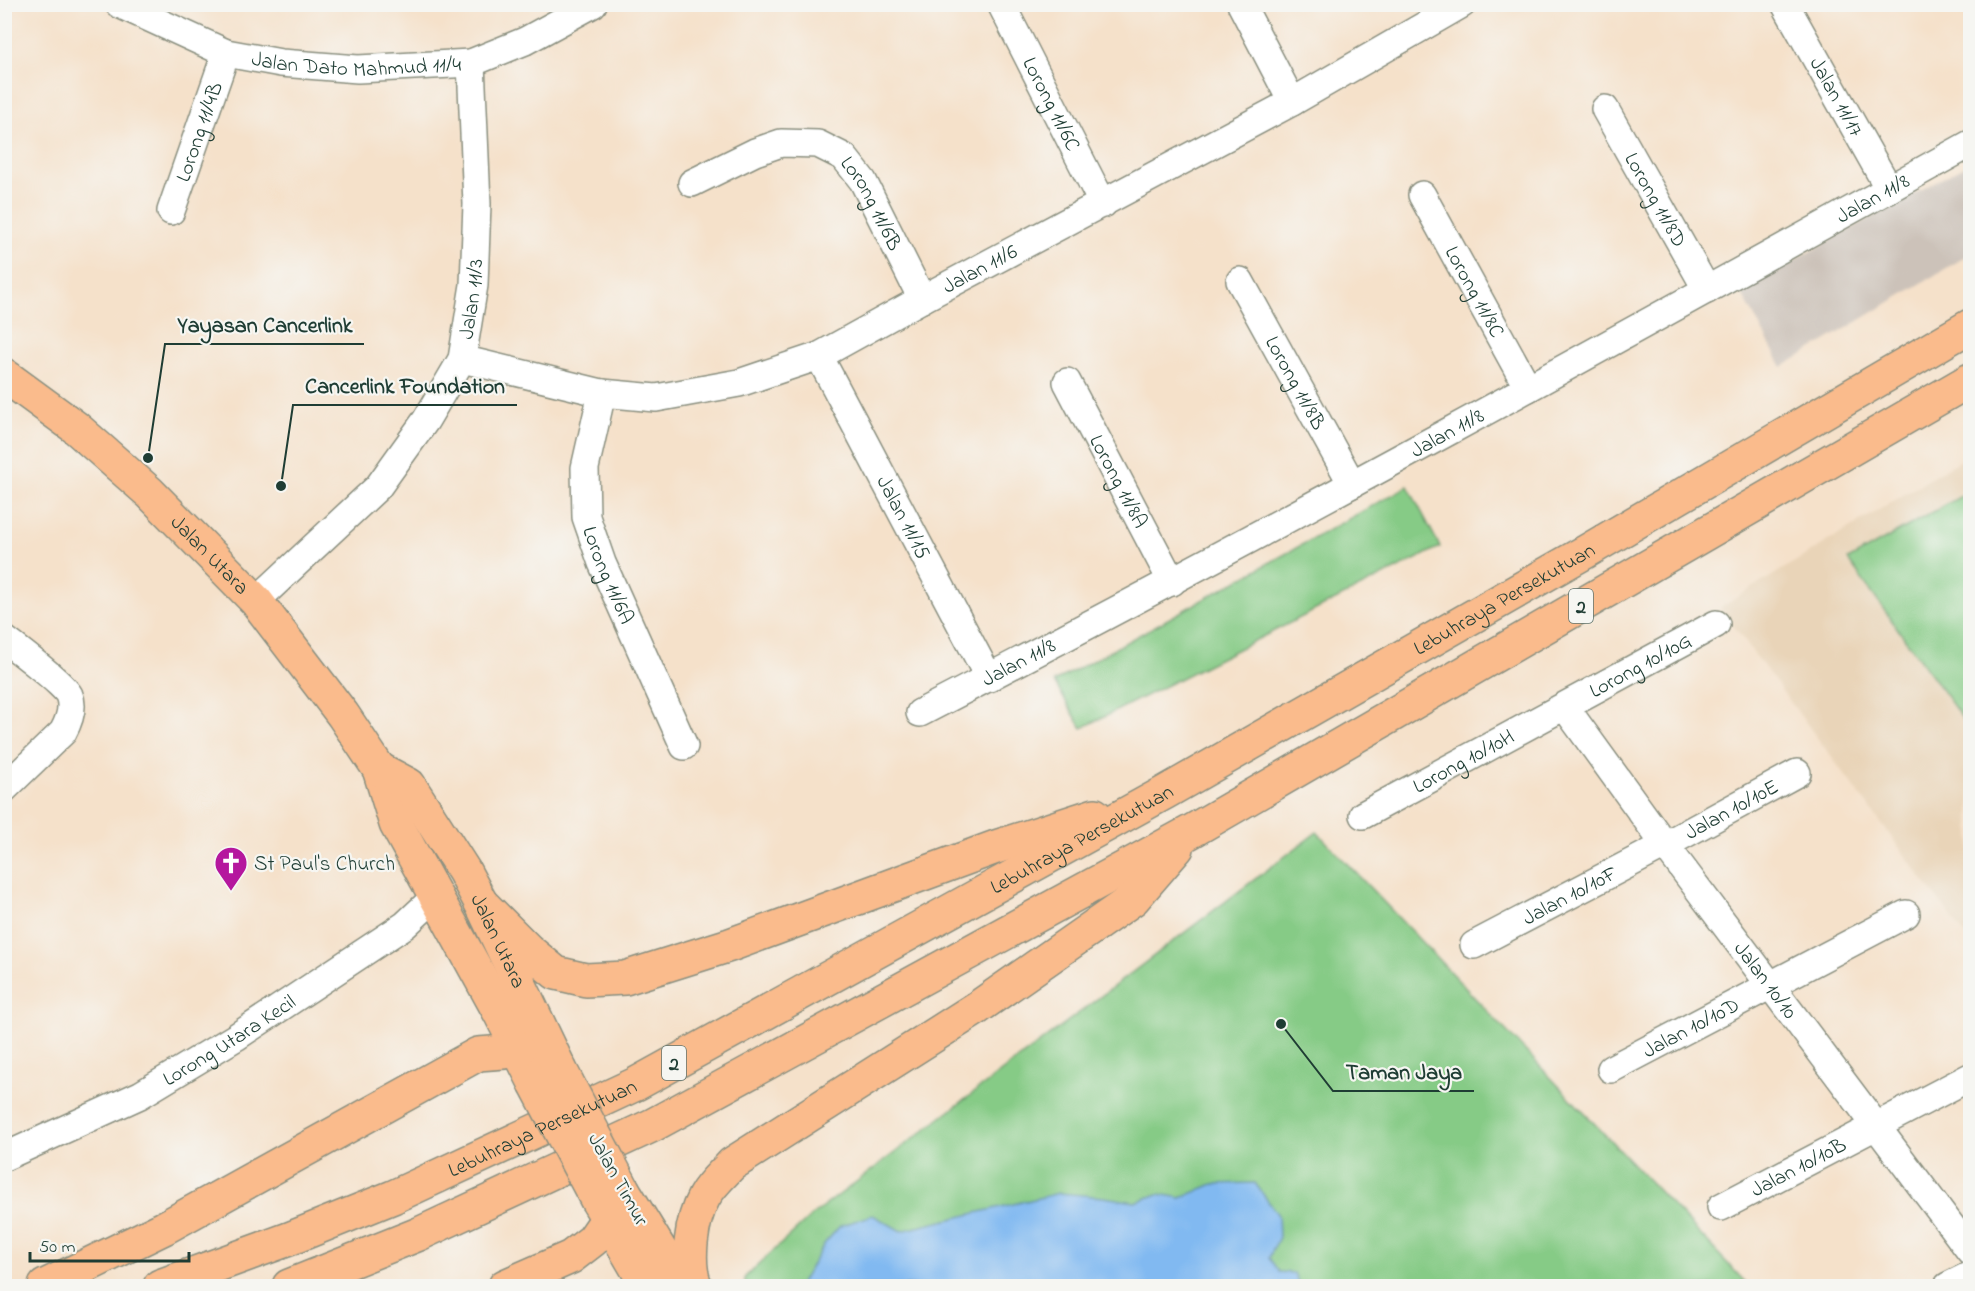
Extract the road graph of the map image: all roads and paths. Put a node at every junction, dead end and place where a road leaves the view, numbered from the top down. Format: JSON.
{"nodes":[{"id":1,"x":119,"y":4,"type":"edge"},
{"id":2,"x":593,"y":4,"type":"edge"},
{"id":3,"x":1001,"y":4,"type":"edge"},
{"id":4,"x":1241,"y":4,"type":"edge"},
{"id":5,"x":1462,"y":4,"type":"edge"},
{"id":6,"x":1785,"y":4,"type":"edge"},
{"id":7,"x":226,"y":53,"type":"junction"},
{"id":8,"x":471,"y":63,"type":"junction"},
{"id":9,"x":1292,"y":102,"type":"junction"},
{"id":10,"x":1605,"y":109,"type":"dead end"},
{"id":11,"x":1971,"y":144,"type":"edge"},
{"id":12,"x":692,"y":183,"type":"dead end"},
{"id":13,"x":1888,"y":189,"type":"junction"},
{"id":14,"x":1422,"y":195,"type":"dead end"},
{"id":15,"x":1103,"y":204,"type":"junction"},
{"id":16,"x":171,"y":211,"type":"dead end"},
{"id":17,"x":1240,"y":281,"type":"dead end"},
{"id":18,"x":1707,"y":290,"type":"junction"},
{"id":19,"x":922,"y":299,"type":"junction"},
{"id":20,"x":1971,"y":326,"type":"edge"},
{"id":21,"x":819,"y":356,"type":"junction"},
{"id":22,"x":462,"y":359,"type":"junction"},
{"id":23,"x":4,"y":375,"type":"edge"},
{"id":24,"x":1971,"y":380,"type":"edge"},
{"id":25,"x":1067,"y":382,"type":"dead end"},
{"id":26,"x":1528,"y":388,"type":"junction"},
{"id":27,"x":602,"y":393,"type":"junction"},
{"id":28,"x":1352,"y":484,"type":"junction"},
{"id":29,"x":1172,"y":582,"type":"junction"},
{"id":30,"x":256,"y":601,"type":"junction"},
{"id":31,"x":1716,"y":624,"type":"dead end"},
{"id":32,"x":4,"y":639,"type":"edge"},
{"id":33,"x":989,"y":678,"type":"junction"},
{"id":34,"x":1565,"y":707,"type":"junction"},
{"id":35,"x":921,"y":713,"type":"dead end"},
{"id":36,"x":684,"y":746,"type":"dead end"},
{"id":37,"x":379,"y":769,"type":"junction"},
{"id":38,"x":1797,"y":773,"type":"dead end"},
{"id":39,"x":4,"y":789,"type":"edge"},
{"id":40,"x":1166,"y":792,"type":"junction"},
{"id":41,"x":1363,"y":815,"type":"dead end"},
{"id":42,"x":1192,"y":831,"type":"junction"},
{"id":43,"x":1665,"y":845,"type":"junction"},
{"id":44,"x":436,"y":896,"type":"junction"},
{"id":45,"x":482,"y":903,"type":"junction"},
{"id":46,"x":1906,"y":914,"type":"dead end"},
{"id":47,"x":1474,"y":945,"type":"dead end"},
{"id":48,"x":1771,"y":985,"type":"junction"},
{"id":49,"x":518,"y":1051,"type":"junction"},
{"id":50,"x":1611,"y":1069,"type":"dead end"},
{"id":51,"x":547,"y":1076,"type":"junction"},
{"id":52,"x":1971,"y":1077,"type":"edge"},
{"id":53,"x":1877,"y":1127,"type":"junction"},
{"id":54,"x":4,"y":1157,"type":"edge"},
{"id":55,"x":610,"y":1204,"type":"junction"},
{"id":56,"x":1721,"y":1207,"type":"dead end"},
{"id":57,"x":1971,"y":1251,"type":"edge"},
{"id":58,"x":1971,"y":1275,"type":"edge"},
{"id":59,"x":45,"y":1287,"type":"edge"},
{"id":60,"x":160,"y":1287,"type":"edge"},
{"id":61,"x":289,"y":1287,"type":"edge"},
{"id":62,"x":505,"y":1287,"type":"edge"},
{"id":63,"x":648,"y":1287,"type":"edge"},
{"id":64,"x":682,"y":1287,"type":"edge"},
{"id":65,"x":695,"y":1287,"type":"edge"},
{"id":66,"x":1948,"y":1287,"type":"edge"}],
"edges":[{"from":1,"to":7,"type":"street","name":"Jalan Dato Mahmud 11/4"},
{"from":2,"to":8,"type":"street","name":"Jalan Dato Mahmud 11/4"},
{"from":3,"to":15,"type":"street","name":"Lorong 11/6C"},
{"from":4,"to":9,"type":"street"},
{"from":5,"to":9,"type":"street","name":"Jalan 11/6"},
{"from":6,"to":13,"type":"street","name":"Jalan 11/17"},
{"from":7,"to":8,"type":"street","name":"Jalan Dato Mahmud 11/4"},
{"from":7,"to":16,"type":"street","name":"Lorong 11/4B"},
{"from":8,"to":22,"type":"street","name":"Jalan 11/3"},
{"from":9,"to":15,"type":"street","name":"Jalan 11/6"},
{"from":10,"to":18,"type":"street","name":"Lorong 11/8D"},
{"from":11,"to":13,"type":"street","name":"Jalan 11/8"},
{"from":12,"to":19,"type":"street","name":"Lorong 11/6B"},
{"from":13,"to":18,"type":"street","name":"Jalan 11/8"},
{"from":14,"to":26,"type":"street","name":"Lorong 11/8C"},
{"from":15,"to":19,"type":"street","name":"Jalan 11/6"},
{"from":17,"to":28,"type":"street","name":"Lorong 11/8B"},
{"from":18,"to":26,"type":"street","name":"Jalan 11/8"},
{"from":19,"to":21,"type":"street","name":"Jalan 11/6"},
{"from":20,"to":40,"type":"main road","name":"Lebuhraya Persekutuan","number":"2"},
{"from":21,"to":27,"type":"street","name":"Jalan 11/6"},
{"from":21,"to":33,"type":"street","name":"Jalan 11/15"},
{"from":22,"to":27,"type":"street","name":"Jalan 11/6"},
{"from":22,"to":30,"type":"street","name":"Jalan 11/3"},
{"from":23,"to":30,"type":"main road","name":"Jalan Utara"},
{"from":24,"to":42,"type":"main road","number":"2"},
{"from":25,"to":29,"type":"street","name":"Lorong 11/8A"},
{"from":26,"to":28,"type":"street","name":"Jalan 11/8"},
{"from":27,"to":36,"type":"street","name":"Lorong 11/6A"},
{"from":28,"to":29,"type":"street","name":"Jalan 11/8"},
{"from":29,"to":33,"type":"street","name":"Jalan 11/8"},
{"from":30,"to":37,"type":"main road","name":"Jalan Utara"},
{"from":31,"to":34,"type":"street","name":"Lorong 10/10G"},
{"from":32,"to":39,"type":"street"},
{"from":33,"to":35,"type":"street","name":"Jalan 11/8"},
{"from":34,"to":41,"type":"street","name":"Lorong 10/10H"},
{"from":34,"to":43,"type":"street","name":"Jalan 10/10"},
{"from":37,"to":44,"type":"main road","name":"Jalan Utara"},
{"from":37,"to":45,"type":"main road","name":"Jalan Utara"},
{"from":38,"to":43,"type":"street","name":"Jalan 10/10E"},
{"from":40,"to":45,"type":"main road"},
{"from":40,"to":60,"type":"main road","name":"Lebuhraya Persekutuan","number":"2"},
{"from":42,"to":61,"type":"main road","number":"2"},
{"from":42,"to":65,"type":"main road"},
{"from":43,"to":47,"type":"street","name":"Jalan 10/10F"},
{"from":43,"to":48,"type":"street","name":"Jalan 10/10"},
{"from":44,"to":49,"type":"main road","name":"Jalan Utara"},
{"from":44,"to":54,"type":"street","name":"Lorong Utara Kecil"},
{"from":45,"to":51,"type":"main road","name":"Jalan Utara"},
{"from":46,"to":48,"type":"street","name":"Jalan 10/10D"},
{"from":48,"to":50,"type":"street","name":"Jalan 10/10D"},
{"from":48,"to":53,"type":"street","name":"Jalan 10/10"},
{"from":49,"to":51,"type":"main road","name":"Jalan Utara"},
{"from":49,"to":59,"type":"main road"},
{"from":51,"to":55,"type":"main road","name":"Jalan Timur","bridge":true},
{"from":52,"to":53,"type":"street","name":"Jalan 10/10B"},
{"from":53,"to":56,"type":"street","name":"Jalan 10/10B"},
{"from":53,"to":57,"type":"street","name":"Jalan 10/10"},
{"from":55,"to":62,"type":"main road"},
{"from":55,"to":63,"type":"main road","name":"Jalan Timur"},
{"from":55,"to":64,"type":"main road","name":"Jalan Timur"},
{"from":58,"to":66,"type":"street"}]}
